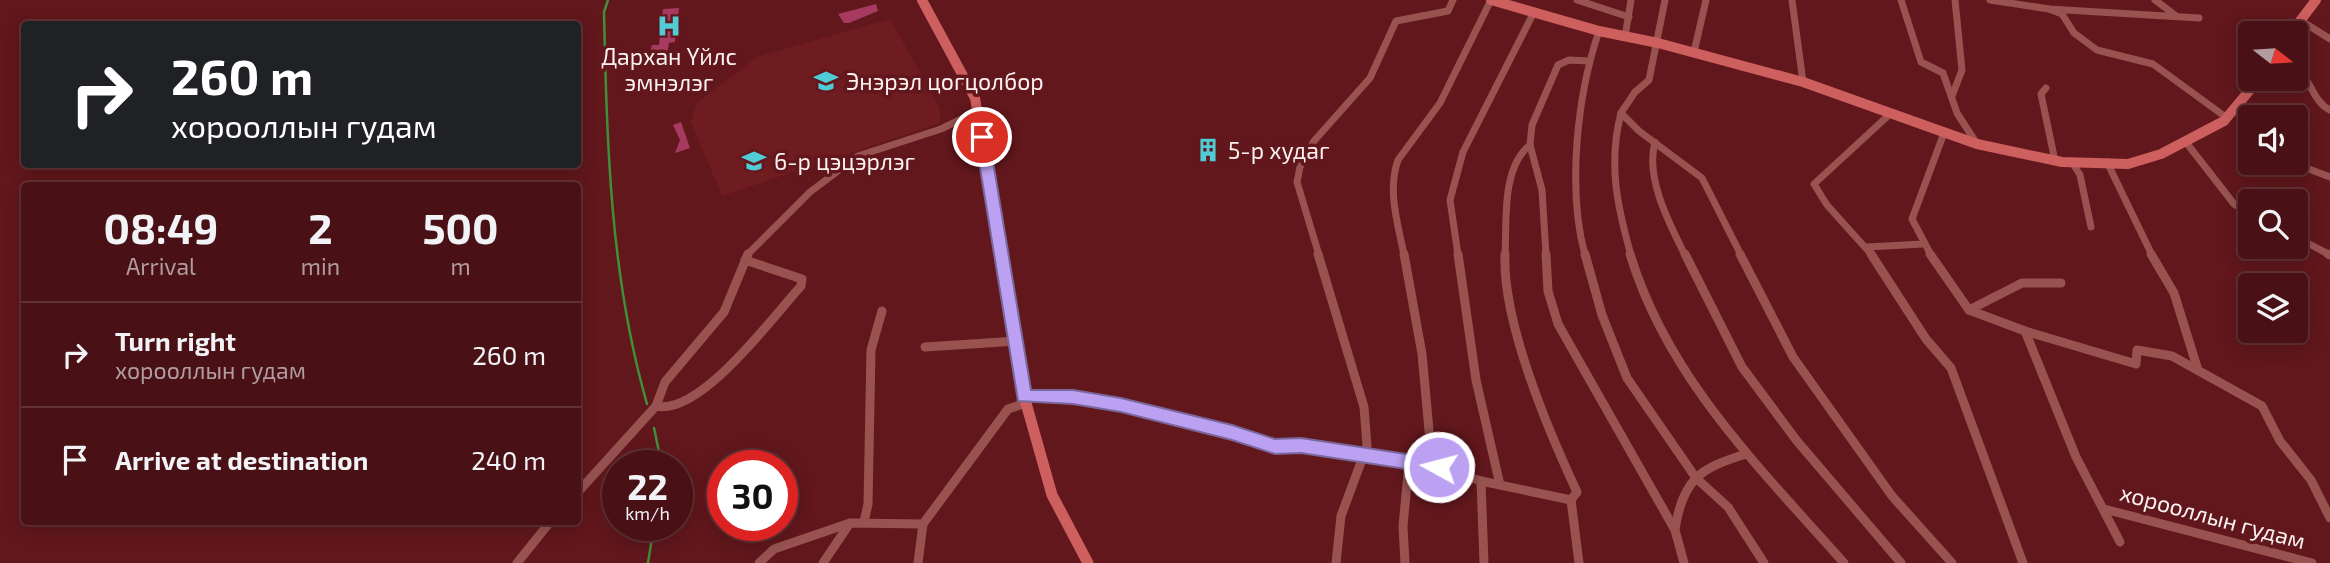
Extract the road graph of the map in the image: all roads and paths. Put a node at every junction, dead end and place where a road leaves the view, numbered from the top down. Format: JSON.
{"nodes":[{"id":1,"x":922,"y":0,"type":"edge"},
{"id":2,"x":1453,"y":0,"type":"edge"},
{"id":3,"x":1491,"y":0,"type":"edge"},
{"id":4,"x":1577,"y":0,"type":"edge"},
{"id":5,"x":1631,"y":0,"type":"edge"},
{"id":6,"x":1665,"y":0,"type":"edge"},
{"id":7,"x":1706,"y":0,"type":"edge"},
{"id":8,"x":1792,"y":0,"type":"edge"},
{"id":9,"x":1901,"y":0,"type":"edge"},
{"id":10,"x":1955,"y":0,"type":"edge"},
{"id":11,"x":1990,"y":0,"type":"edge"},
{"id":12,"x":2155,"y":0,"type":"edge"},
{"id":13,"x":2316,"y":0,"type":"edge"},
{"id":14,"x":2049,"y":9,"type":"junction"},
{"id":15,"x":1534,"y":12,"type":"junction"},
{"id":16,"x":2176,"y":16,"type":"junction"},
{"id":17,"x":1629,"y":17,"type":"junction"},
{"id":18,"x":2199,"y":18,"type":"dead end"},
{"id":19,"x":2300,"y":20,"type":"joint"},
{"id":20,"x":1599,"y":31,"type":"junction"},
{"id":21,"x":1626,"y":37,"type":"junction"},
{"id":22,"x":2330,"y":39,"type":"edge"},
{"id":23,"x":1658,"y":43,"type":"junction"},
{"id":24,"x":1693,"y":52,"type":"junction"},
{"id":25,"x":1590,"y":61,"type":"junction"},
{"id":26,"x":1803,"y":82,"type":"junction"},
{"id":27,"x":2308,"y":82,"type":"edge"},
{"id":28,"x":2046,"y":88,"type":"dead end"},
{"id":29,"x":2250,"y":91,"type":"edge"},
{"id":30,"x":1952,"y":97,"type":"junction"},
{"id":31,"x":2239,"y":105,"type":"edge"},
{"id":32,"x":2238,"y":106,"type":"edge"},
{"id":33,"x":2330,"y":110,"type":"edge"},
{"id":34,"x":978,"y":111,"type":"junction"},
{"id":35,"x":1621,"y":113,"type":"junction"},
{"id":36,"x":1890,"y":114,"type":"junction"},
{"id":37,"x":2227,"y":118,"type":"junction"},
{"id":38,"x":1944,"y":133,"type":"junction"},
{"id":39,"x":2185,"y":141,"type":"junction"},
{"id":40,"x":1655,"y":142,"type":"junction"},
{"id":41,"x":1977,"y":144,"type":"junction"},
{"id":42,"x":1530,"y":145,"type":"junction"},
{"id":43,"x":2055,"y":161,"type":"junction"},
{"id":44,"x":2072,"y":162,"type":"junction"},
{"id":45,"x":2107,"y":162,"type":"junction"},
{"id":46,"x":2308,"y":169,"type":"edge"},
{"id":47,"x":2330,"y":177,"type":"edge"},
{"id":48,"x":2238,"y":206,"type":"edge"},
{"id":49,"x":2091,"y":227,"type":"dead end"},
{"id":50,"x":2308,"y":241,"type":"edge"},
{"id":51,"x":2308,"y":243,"type":"edge"},
{"id":52,"x":1923,"y":244,"type":"junction"},
{"id":53,"x":1867,"y":247,"type":"junction"},
{"id":54,"x":2330,"y":249,"type":"edge"},
{"id":55,"x":2330,"y":255,"type":"edge"},
{"id":56,"x":745,"y":260,"type":"junction"},
{"id":57,"x":2061,"y":283,"type":"dead end"},
{"id":58,"x":1969,"y":310,"type":"junction"},
{"id":59,"x":883,"y":311,"type":"dead end"},
{"id":60,"x":2025,"y":331,"type":"junction"},
{"id":61,"x":1017,"y":341,"type":"junction"},
{"id":62,"x":925,"y":347,"type":"dead end"},
{"id":63,"x":2197,"y":367,"type":"junction"},
{"id":64,"x":1025,"y":400,"type":"junction"},
{"id":65,"x":656,"y":406,"type":"junction"},
{"id":66,"x":1365,"y":454,"type":"junction"},
{"id":67,"x":1746,"y":454,"type":"junction"},
{"id":68,"x":1409,"y":463,"type":"junction"},
{"id":69,"x":1439,"y":467,"type":"junction"},
{"id":70,"x":1696,"y":478,"type":"junction"},
{"id":71,"x":1481,"y":481,"type":"junction"},
{"id":72,"x":1500,"y":485,"type":"junction"},
{"id":73,"x":581,"y":489,"type":"edge"},
{"id":74,"x":1571,"y":500,"type":"junction"},
{"id":75,"x":2104,"y":509,"type":"junction"},
{"id":76,"x":2330,"y":518,"type":"edge"},
{"id":77,"x":864,"y":522,"type":"junction"},
{"id":78,"x":850,"y":523,"type":"junction"},
{"id":79,"x":923,"y":524,"type":"junction"},
{"id":80,"x":548,"y":525,"type":"edge"},
{"id":81,"x":1675,"y":530,"type":"junction"},
{"id":82,"x":2120,"y":542,"type":"dead end"},
{"id":83,"x":517,"y":563,"type":"edge"},
{"id":84,"x":759,"y":563,"type":"edge"},
{"id":85,"x":823,"y":563,"type":"edge"},
{"id":86,"x":918,"y":563,"type":"edge"},
{"id":87,"x":1088,"y":563,"type":"edge"},
{"id":88,"x":1336,"y":563,"type":"edge"},
{"id":89,"x":1405,"y":563,"type":"edge"},
{"id":90,"x":1484,"y":563,"type":"edge"},
{"id":91,"x":1579,"y":563,"type":"edge"},
{"id":92,"x":1684,"y":563,"type":"edge"},
{"id":93,"x":1764,"y":563,"type":"edge"},
{"id":94,"x":1844,"y":563,"type":"edge"},
{"id":95,"x":1901,"y":563,"type":"edge"},
{"id":96,"x":1952,"y":563,"type":"edge"},
{"id":97,"x":2022,"y":563,"type":"edge"},
{"id":98,"x":2312,"y":563,"type":"edge"}],
"edges":[{"from":1,"to":34,"type":"street"},
{"from":2,"to":66,"type":"street"},
{"from":3,"to":15,"type":"street"},
{"from":3,"to":69,"type":"street"},
{"from":4,"to":17,"type":"street"},
{"from":5,"to":17,"type":"street"},
{"from":6,"to":23,"type":"street"},
{"from":7,"to":24,"type":"street"},
{"from":8,"to":26,"type":"street"},
{"from":9,"to":30,"type":"street"},
{"from":10,"to":30,"type":"street"},
{"from":11,"to":14,"type":"street"},
{"from":12,"to":16,"type":"street"},
{"from":13,"to":19,"type":"street"},
{"from":14,"to":16,"type":"street"},
{"from":14,"to":37,"type":"street"},
{"from":15,"to":20,"type":"street"},
{"from":15,"to":72,"type":"street"},
{"from":16,"to":18,"type":"street"},
{"from":17,"to":21,"type":"street"},
{"from":19,"to":22,"type":"street"},
{"from":20,"to":21,"type":"street"},
{"from":20,"to":25,"type":"street"},
{"from":21,"to":23,"type":"street"},
{"from":23,"to":24,"type":"street"},
{"from":23,"to":35,"type":"street"},
{"from":24,"to":26,"type":"street"},
{"from":25,"to":42,"type":"street"},
{"from":25,"to":70,"type":"street"},
{"from":26,"to":36,"type":"street"},
{"from":27,"to":33,"type":"street"},
{"from":28,"to":43,"type":"street"},
{"from":29,"to":31,"type":"street"},
{"from":30,"to":41,"type":"street"},
{"from":32,"to":37,"type":"street"},
{"from":34,"to":56,"type":"street"},
{"from":34,"to":61,"type":"street"},
{"from":35,"to":40,"type":"street"},
{"from":35,"to":67,"type":"street"},
{"from":36,"to":38,"type":"street"},
{"from":36,"to":53,"type":"street"},
{"from":37,"to":39,"type":"street"},
{"from":38,"to":41,"type":"street"},
{"from":38,"to":52,"type":"street"},
{"from":39,"to":45,"type":"street"},
{"from":39,"to":48,"type":"street"},
{"from":40,"to":95,"type":"street"},
{"from":40,"to":96,"type":"street"},
{"from":41,"to":43,"type":"street"},
{"from":42,"to":74,"type":"street"},
{"from":42,"to":81,"type":"street"},
{"from":43,"to":44,"type":"street"},
{"from":44,"to":45,"type":"street"},
{"from":44,"to":49,"type":"street"},
{"from":45,"to":63,"type":"street"},
{"from":46,"to":47,"type":"street"},
{"from":50,"to":54,"type":"street"},
{"from":51,"to":55,"type":"street"},
{"from":52,"to":53,"type":"street"},
{"from":52,"to":58,"type":"street"},
{"from":53,"to":97,"type":"street"},
{"from":56,"to":65,"type":"street"},
{"from":56,"to":65,"type":"street"},
{"from":57,"to":58,"type":"street"},
{"from":58,"to":60,"type":"street"},
{"from":59,"to":77,"type":"street"},
{"from":60,"to":63,"type":"street","name":"хорооллын гудам"},
{"from":60,"to":75,"type":"street"},
{"from":61,"to":62,"type":"street"},
{"from":61,"to":64,"type":"street"},
{"from":63,"to":76,"type":"street","name":"хорооллын гудам"},
{"from":64,"to":66,"type":"street"},
{"from":64,"to":79,"type":"street"},
{"from":64,"to":87,"type":"street"},
{"from":65,"to":73,"type":"street"},
{"from":66,"to":68,"type":"street"},
{"from":66,"to":88,"type":"street"},
{"from":67,"to":70,"type":"street"},
{"from":67,"to":94,"type":"street"},
{"from":68,"to":69,"type":"street"},
{"from":68,"to":89,"type":"street"},
{"from":69,"to":71,"type":"street"},
{"from":70,"to":81,"type":"street"},
{"from":70,"to":93,"type":"street"},
{"from":71,"to":72,"type":"street"},
{"from":71,"to":90,"type":"street"},
{"from":72,"to":74,"type":"street"},
{"from":74,"to":91,"type":"street"},
{"from":75,"to":82,"type":"street"},
{"from":75,"to":98,"type":"street","name":"хорооллын гудам"},
{"from":77,"to":78,"type":"street"},
{"from":77,"to":79,"type":"street"},
{"from":78,"to":84,"type":"street"},
{"from":78,"to":85,"type":"street"},
{"from":79,"to":86,"type":"street"},
{"from":80,"to":83,"type":"street"},
{"from":81,"to":92,"type":"street"}]}
